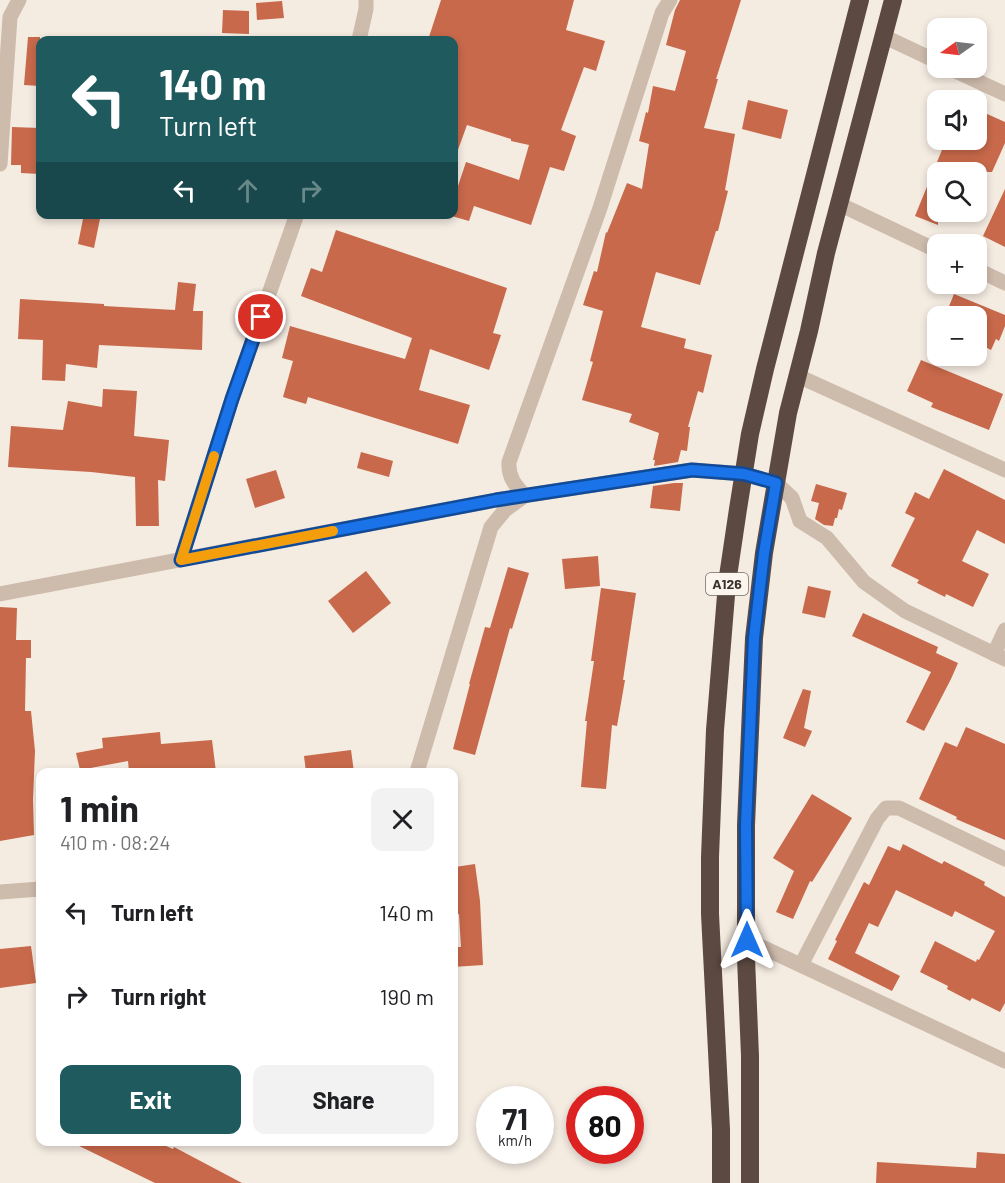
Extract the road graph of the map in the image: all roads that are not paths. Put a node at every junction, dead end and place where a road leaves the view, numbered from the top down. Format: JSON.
{"nodes":[{"id":1,"x":19,"y":0,"type":"edge"},
{"id":2,"x":366,"y":0,"type":"edge"},
{"id":3,"x":860,"y":0,"type":"edge"},
{"id":4,"x":893,"y":0,"type":"edge"},
{"id":5,"x":664,"y":4,"type":"edge"},
{"id":6,"x":360,"y":36,"type":"edge"},
{"id":7,"x":883,"y":36,"type":"junction"},
{"id":8,"x":927,"y":57,"type":"edge"},
{"id":9,"x":971,"y":78,"type":"edge"},
{"id":10,"x":1005,"y":94,"type":"edge"},
{"id":11,"x":0,"y":164,"type":"edge"},
{"id":12,"x":839,"y":204,"type":"junction"},
{"id":13,"x":295,"y":219,"type":"edge"},
{"id":14,"x":927,"y":246,"type":"edge"},
{"id":15,"x":987,"y":274,"type":"edge"},
{"id":16,"x":1005,"y":283,"type":"edge"},
{"id":17,"x":798,"y":376,"type":"junction"},
{"id":18,"x":1005,"y":471,"type":"edge"},
{"id":19,"x":744,"y":474,"type":"junction"},
{"id":20,"x":776,"y":483,"type":"junction"},
{"id":21,"x":525,"y":496,"type":"junction"},
{"id":22,"x":181,"y":560,"type":"junction"},
{"id":23,"x":0,"y":594,"type":"edge"},
{"id":24,"x":1005,"y":630,"type":"edge"},
{"id":25,"x":999,"y":656,"type":"edge"},
{"id":26,"x":418,"y":768,"type":"edge"},
{"id":27,"x":1005,"y":859,"type":"edge"},
{"id":28,"x":36,"y":889,"type":"edge"},
{"id":29,"x":0,"y":892,"type":"edge"},
{"id":30,"x":747,"y":940,"type":"junction"},
{"id":31,"x":801,"y":965,"type":"junction"},
{"id":32,"x":1005,"y":1061,"type":"edge"},
{"id":33,"x":721,"y":1183,"type":"edge"},
{"id":34,"x":750,"y":1183,"type":"edge"}],
"edges":[{"from":1,"to":11,"type":"street"},
{"from":2,"to":6,"type":"street"},
{"from":3,"to":19,"type":"highway","number":"A126"},
{"from":4,"to":7,"type":"highway","number":"A126"},
{"from":5,"to":21,"type":"street"},
{"from":7,"to":8,"type":"street"},
{"from":7,"to":12,"type":"highway","number":"A126"},
{"from":9,"to":10,"type":"street"},
{"from":12,"to":14,"type":"street"},
{"from":12,"to":17,"type":"highway","number":"A126"},
{"from":13,"to":22,"type":"street"},
{"from":15,"to":16,"type":"street"},
{"from":17,"to":18,"type":"street"},
{"from":17,"to":20,"type":"highway","number":"A126"},
{"from":19,"to":20,"type":"street"},
{"from":19,"to":21,"type":"street"},
{"from":19,"to":33,"type":"highway","number":"A126"},
{"from":20,"to":25,"type":"street"},
{"from":20,"to":30,"type":"highway","number":"A126"},
{"from":21,"to":22,"type":"street"},
{"from":21,"to":26,"type":"street"},
{"from":22,"to":23,"type":"street"},
{"from":24,"to":25,"type":"street"},
{"from":27,"to":31,"type":"street"},
{"from":28,"to":29,"type":"street"},
{"from":30,"to":31,"type":"street"},
{"from":30,"to":34,"type":"highway","number":"A126"},
{"from":31,"to":32,"type":"street"}]}
